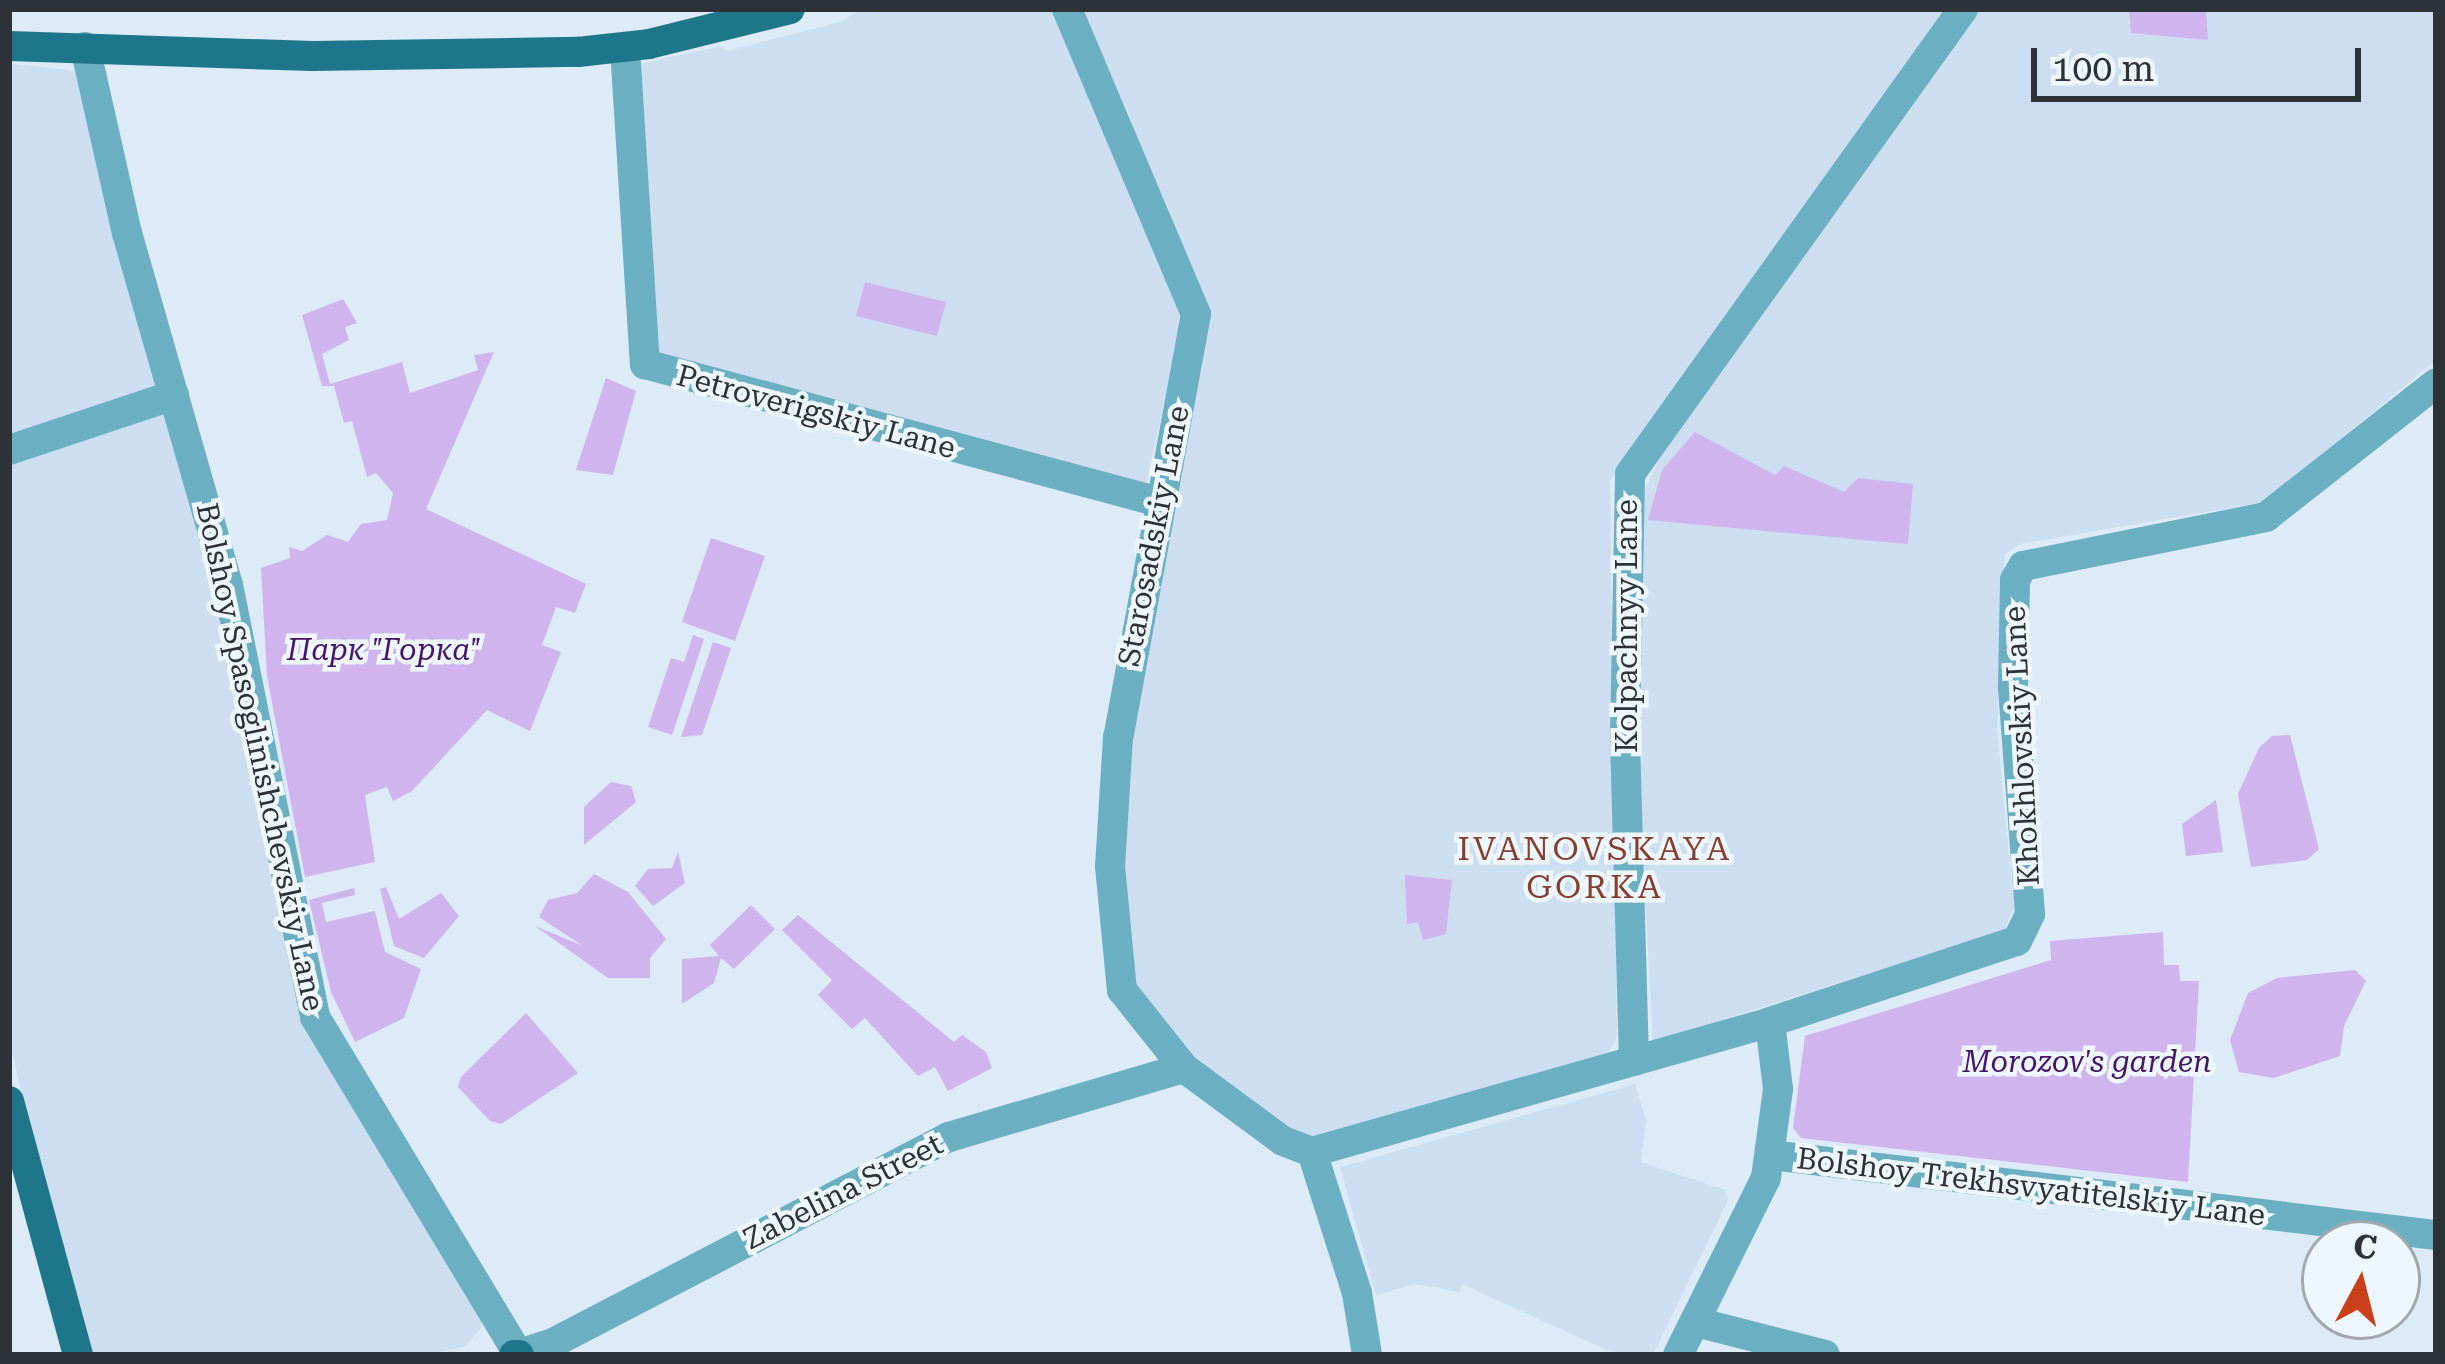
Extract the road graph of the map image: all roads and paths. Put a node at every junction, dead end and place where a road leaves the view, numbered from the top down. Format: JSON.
{"nodes":[{"id":1,"x":790,"y":9,"type":"edge"},
{"id":2,"x":1067,"y":9,"type":"edge"},
{"id":3,"x":1963,"y":9,"type":"edge"},
{"id":4,"x":9,"y":46,"type":"edge"},
{"id":5,"x":85,"y":47,"type":"junction"},
{"id":6,"x":625,"y":47,"type":"junction"},
{"id":7,"x":2436,"y":383,"type":"edge"},
{"id":8,"x":174,"y":395,"type":"junction"},
{"id":9,"x":9,"y":451,"type":"edge"},
{"id":10,"x":1156,"y":501,"type":"junction"},
{"id":11,"x":1770,"y":1022,"type":"junction"},
{"id":12,"x":1634,"y":1061,"type":"junction"},
{"id":13,"x":1184,"y":1068,"type":"junction"},
{"id":14,"x":9,"y":1102,"type":"edge"},
{"id":15,"x":1312,"y":1152,"type":"junction"},
{"id":16,"x":1770,"y":1154,"type":"junction"},
{"id":17,"x":2436,"y":1235,"type":"edge"},
{"id":18,"x":1696,"y":1322,"type":"junction"},
{"id":19,"x":78,"y":1355,"type":"edge"},
{"id":20,"x":517,"y":1355,"type":"edge"},
{"id":21,"x":1367,"y":1355,"type":"edge"},
{"id":22,"x":1678,"y":1355,"type":"edge"},
{"id":23,"x":1825,"y":1355,"type":"edge"}],
"edges":[{"from":1,"to":6,"type":"main road"},
{"from":2,"to":10,"type":"street","name":"Starosadskiy Lane"},
{"from":3,"to":12,"type":"street","name":"Kolpachnyy Lane"},
{"from":4,"to":5,"type":"main road"},
{"from":5,"to":6,"type":"main road"},
{"from":5,"to":8,"type":"street","name":"Bolshoy Spasoglinishchevskiy Lane"},
{"from":6,"to":10,"type":"street","name":"Petroverigskiy Lane"},
{"from":7,"to":11,"type":"street","name":"Khokhlovskiy Lane"},
{"from":8,"to":9,"type":"street"},
{"from":8,"to":20,"type":"street","name":"Bolshoy Spasoglinishchevskiy Lane"},
{"from":10,"to":13,"type":"street","name":"Starosadskiy Lane"},
{"from":11,"to":12,"type":"street","name":"Khokhlovskiy Lane"},
{"from":11,"to":16,"type":"street"},
{"from":12,"to":15,"type":"street","name":"Khokhlovskiy Lane"},
{"from":13,"to":15,"type":"street","name":"Starosadskiy Lane"},
{"from":13,"to":20,"type":"street","name":"Zabelina Street"},
{"from":14,"to":19,"type":"main road"},
{"from":15,"to":21,"type":"street"},
{"from":16,"to":17,"type":"street","name":"Bolshoy Trekhsvyatitelskiy Lane"},
{"from":16,"to":18,"type":"street"},
{"from":18,"to":22,"type":"street"},
{"from":18,"to":23,"type":"street"}]}
